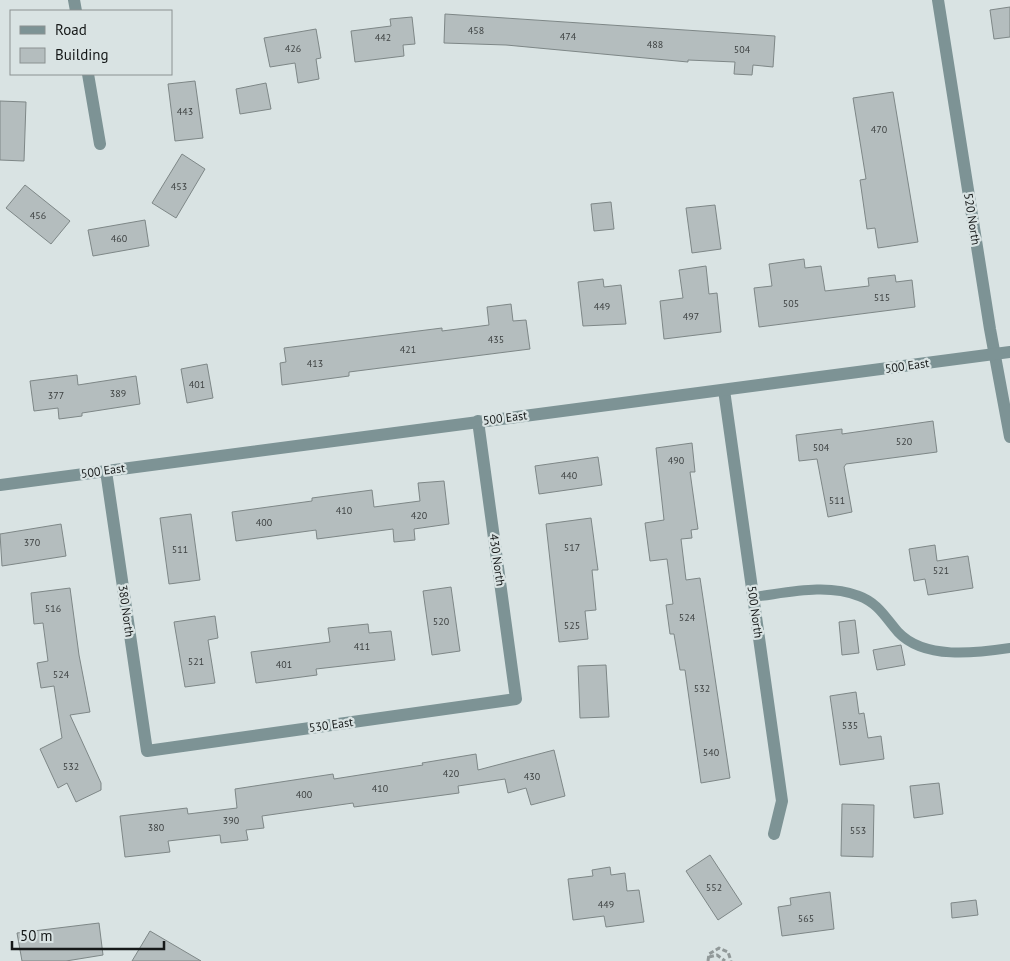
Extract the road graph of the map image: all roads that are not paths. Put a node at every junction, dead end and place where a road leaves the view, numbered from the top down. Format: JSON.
{"nodes":[{"id":1,"x":938,"y":0,"type":"edge"},
{"id":2,"x":88,"y":75,"type":"edge"},
{"id":3,"x":100,"y":144,"type":"dead end"},
{"id":4,"x":1010,"y":352,"type":"edge"},
{"id":5,"x":994,"y":354,"type":"junction"},
{"id":6,"x":724,"y":390,"type":"junction"},
{"id":7,"x":478,"y":421,"type":"junction"},
{"id":8,"x":1010,"y":437,"type":"edge"},
{"id":9,"x":106,"y":471,"type":"junction"},
{"id":10,"x":0,"y":485,"type":"edge"},
{"id":11,"x":753,"y":597,"type":"junction"},
{"id":12,"x":1010,"y":648,"type":"edge"},
{"id":13,"x":516,"y":699,"type":"joint"},
{"id":14,"x":146,"y":751,"type":"joint"},
{"id":15,"x":774,"y":834,"type":"dead end"}],
"edges":[{"from":1,"to":5,"type":"street","name":"520 North"},
{"from":2,"to":3,"type":"street"},
{"from":4,"to":5,"type":"street","name":"500 East"},
{"from":5,"to":6,"type":"street","name":"500 East"},
{"from":5,"to":8,"type":"street","name":"520 North"},
{"from":6,"to":7,"type":"street","name":"500 East"},
{"from":6,"to":11,"type":"street","name":"500 North"},
{"from":7,"to":9,"type":"street","name":"500 East"},
{"from":7,"to":13,"type":"street","name":"430 North"},
{"from":9,"to":10,"type":"street","name":"500 East"},
{"from":9,"to":14,"type":"street","name":"380 North"},
{"from":11,"to":12,"type":"lane"},
{"from":11,"to":15,"type":"street","name":"500 North"},
{"from":13,"to":14,"type":"street","name":"530 East"}]}
